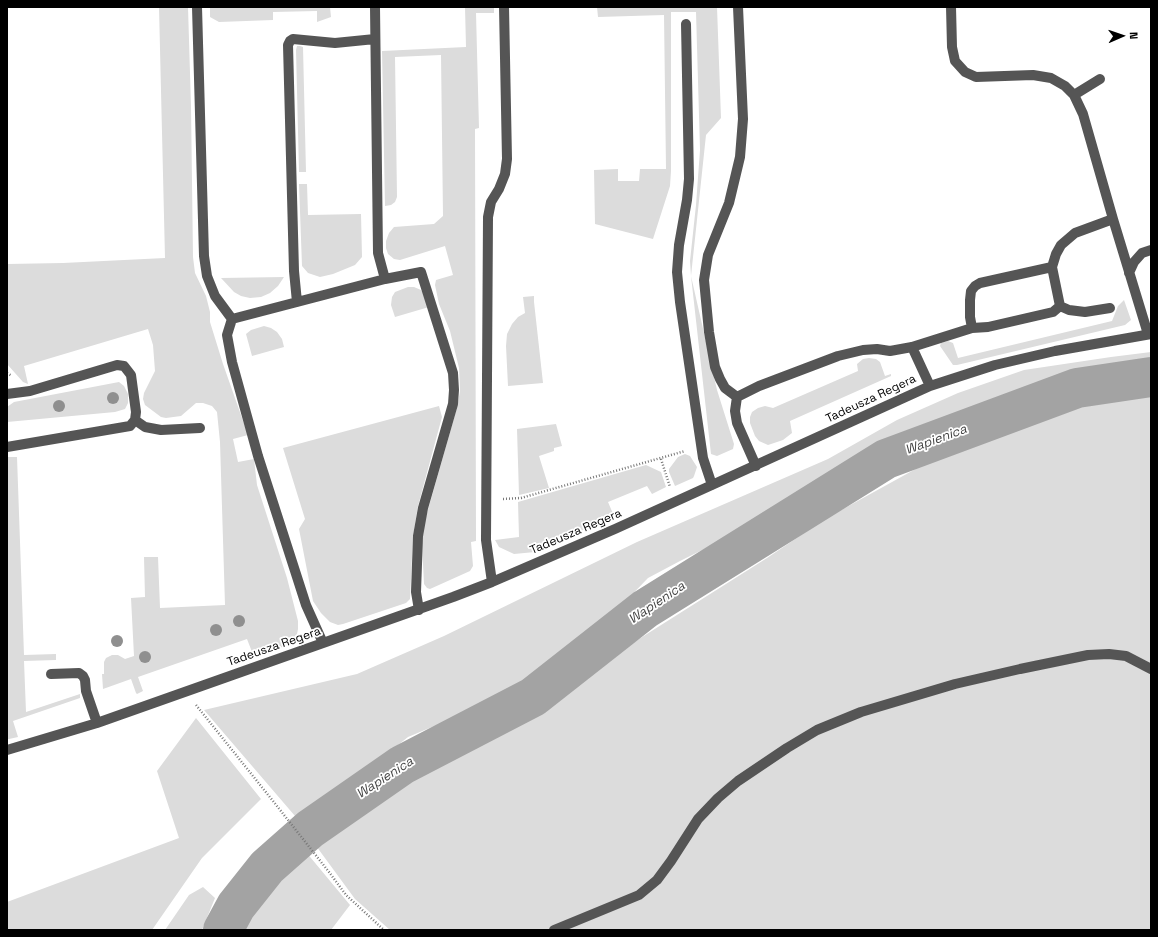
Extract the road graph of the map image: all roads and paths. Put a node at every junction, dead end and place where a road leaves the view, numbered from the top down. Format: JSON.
{"nodes":[{"id":1,"x":197,"y":7,"type":"edge"},
{"id":2,"x":375,"y":7,"type":"edge"},
{"id":3,"x":504,"y":7,"type":"edge"},
{"id":4,"x":738,"y":7,"type":"edge"},
{"id":5,"x":950,"y":7,"type":"edge"},
{"id":6,"x":686,"y":24,"type":"dead end"},
{"id":7,"x":376,"y":39,"type":"junction"},
{"id":8,"x":1100,"y":78,"type":"dead end"},
{"id":9,"x":1074,"y":95,"type":"junction"},
{"id":10,"x":1113,"y":219,"type":"junction"},
{"id":11,"x":1151,"y":250,"type":"edge"},
{"id":12,"x":1052,"y":267,"type":"junction"},
{"id":13,"x":1129,"y":273,"type":"junction"},
{"id":14,"x":385,"y":279,"type":"junction"},
{"id":15,"x":297,"y":302,"type":"junction"},
{"id":16,"x":1060,"y":306,"type":"junction"},
{"id":17,"x":1110,"y":308,"type":"dead end"},
{"id":18,"x":232,"y":320,"type":"junction"},
{"id":19,"x":972,"y":328,"type":"junction"},
{"id":20,"x":1150,"y":334,"type":"edge"},
{"id":21,"x":912,"y":347,"type":"junction"},
{"id":22,"x":930,"y":386,"type":"junction"},
{"id":23,"x":7,"y":394,"type":"edge"},
{"id":24,"x":737,"y":397,"type":"junction"},
{"id":25,"x":135,"y":420,"type":"junction"},
{"id":26,"x":200,"y":428,"type":"dead end"},
{"id":27,"x":701,"y":446,"type":"junction"},
{"id":28,"x":7,"y":447,"type":"edge"},
{"id":29,"x":660,"y":459,"type":"junction"},
{"id":30,"x":756,"y":466,"type":"junction"},
{"id":31,"x":712,"y":485,"type":"junction"},
{"id":32,"x":486,"y":500,"type":"junction"},
{"id":33,"x":675,"y":502,"type":"junction"},
{"id":34,"x":492,"y":582,"type":"junction"},
{"id":35,"x":418,"y":610,"type":"junction"},
{"id":36,"x":323,"y":643,"type":"junction"},
{"id":37,"x":1151,"y":669,"type":"edge"},
{"id":38,"x":51,"y":674,"type":"dead end"},
{"id":39,"x":185,"y":692,"type":"junction"},
{"id":40,"x":96,"y":723,"type":"junction"},
{"id":41,"x":7,"y":750,"type":"edge"},
{"id":42,"x":384,"y":930,"type":"edge"},
{"id":43,"x":554,"y":930,"type":"edge"}],
"edges":[{"from":1,"to":18,"type":"street"},
{"from":2,"to":7,"type":"street"},
{"from":3,"to":32,"type":"street"},
{"from":4,"to":24,"type":"street"},
{"from":5,"to":9,"type":"street"},
{"from":6,"to":27,"type":"street"},
{"from":7,"to":14,"type":"street"},
{"from":7,"to":15,"type":"street"},
{"from":8,"to":9,"type":"street"},
{"from":9,"to":10,"type":"street"},
{"from":10,"to":12,"type":"street"},
{"from":10,"to":13,"type":"street"},
{"from":11,"to":13,"type":"street"},
{"from":12,"to":16,"type":"street"},
{"from":12,"to":19,"type":"street"},
{"from":13,"to":20,"type":"street"},
{"from":14,"to":15,"type":"street"},
{"from":14,"to":35,"type":"street"},
{"from":15,"to":18,"type":"street"},
{"from":16,"to":17,"type":"street"},
{"from":16,"to":19,"type":"street"},
{"from":18,"to":36,"type":"street"},
{"from":19,"to":21,"type":"street"},
{"from":20,"to":22,"type":"street","name":"Tadeusza Regera"},
{"from":21,"to":22,"type":"street"},
{"from":21,"to":24,"type":"street"},
{"from":22,"to":30,"type":"street","name":"Tadeusza Regera"},
{"from":23,"to":25,"type":"street"},
{"from":24,"to":30,"type":"street"},
{"from":25,"to":26,"type":"street"},
{"from":25,"to":28,"type":"street"},
{"from":27,"to":29,"type":"path"},
{"from":27,"to":31,"type":"street"},
{"from":29,"to":32,"type":"path"},
{"from":29,"to":33,"type":"path"},
{"from":30,"to":31,"type":"street","name":"Tadeusza Regera"},
{"from":31,"to":33,"type":"street","name":"Tadeusza Regera"},
{"from":32,"to":34,"type":"street"},
{"from":33,"to":34,"type":"street","name":"Tadeusza Regera"},
{"from":34,"to":35,"type":"street","name":"Tadeusza Regera"},
{"from":35,"to":36,"type":"street","name":"Tadeusza Regera"},
{"from":36,"to":39,"type":"street","name":"Tadeusza Regera"},
{"from":37,"to":43,"type":"street"},
{"from":38,"to":40,"type":"street"},
{"from":39,"to":40,"type":"street","name":"Tadeusza Regera"},
{"from":39,"to":42,"type":"path"},
{"from":40,"to":41,"type":"street","name":"Tadeusza Regera"}]}
